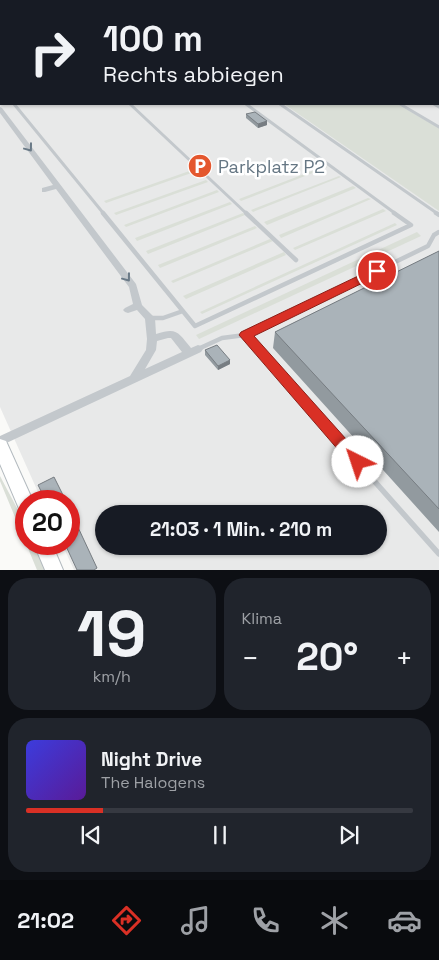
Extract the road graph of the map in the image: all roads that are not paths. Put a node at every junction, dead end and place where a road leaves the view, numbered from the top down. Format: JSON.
{"nodes":[{"id":1,"x":15,"y":105,"type":"edge"},
{"id":2,"x":131,"y":105,"type":"edge"},
{"id":3,"x":247,"y":105,"type":"edge"},
{"id":4,"x":281,"y":105,"type":"edge"},
{"id":5,"x":402,"y":105,"type":"edge"},
{"id":6,"x":0,"y":109,"type":"edge"},
{"id":7,"x":439,"y":127,"type":"edge"},
{"id":8,"x":58,"y":186,"type":"junction"},
{"id":9,"x":45,"y":190,"type":"dead end"},
{"id":10,"x":439,"y":215,"type":"edge"},
{"id":11,"x":439,"y":232,"type":"edge"},
{"id":12,"x":296,"y":260,"type":"dead end"},
{"id":13,"x":138,"y":306,"type":"junction"},
{"id":14,"x":128,"y":310,"type":"dead end"},
{"id":15,"x":183,"y":311,"type":"junction"},
{"id":16,"x":150,"y":318,"type":"junction"},
{"id":17,"x":245,"y":335,"type":"junction"},
{"id":18,"x":152,"y":339,"type":"junction"},
{"id":19,"x":194,"y":351,"type":"junction"},
{"id":20,"x":133,"y":380,"type":"junction"},
{"id":21,"x":0,"y":441,"type":"edge"},
{"id":22,"x":0,"y":446,"type":"edge"},
{"id":23,"x":19,"y":490,"type":"edge"},
{"id":24,"x":439,"y":554,"type":"edge"},
{"id":25,"x":48,"y":555,"type":"edge"},
{"id":26,"x":54,"y":570,"type":"edge"}],
"edges":[{"from":1,"to":15,"type":"lane"},
{"from":2,"to":12,"type":"lane"},
{"from":3,"to":15,"type":"lane"},
{"from":4,"to":10,"type":"lane"},
{"from":5,"to":7,"type":"lane"},
{"from":6,"to":8,"type":"street","one_way":true},
{"from":8,"to":9,"type":"street"},
{"from":8,"to":13,"type":"street","one_way":true},
{"from":11,"to":17,"type":"lane"},
{"from":13,"to":14,"type":"street"},
{"from":13,"to":16,"type":"street"},
{"from":15,"to":16,"type":"lane"},
{"from":16,"to":18,"type":"street"},
{"from":17,"to":19,"type":"lane"},
{"from":17,"to":24,"type":"lane"},
{"from":18,"to":19,"type":"street"},
{"from":18,"to":20,"type":"street"},
{"from":19,"to":20,"type":"street"},
{"from":20,"to":21,"type":"street"},
{"from":22,"to":23,"type":"main road"},
{"from":25,"to":26,"type":"main road"}]}
